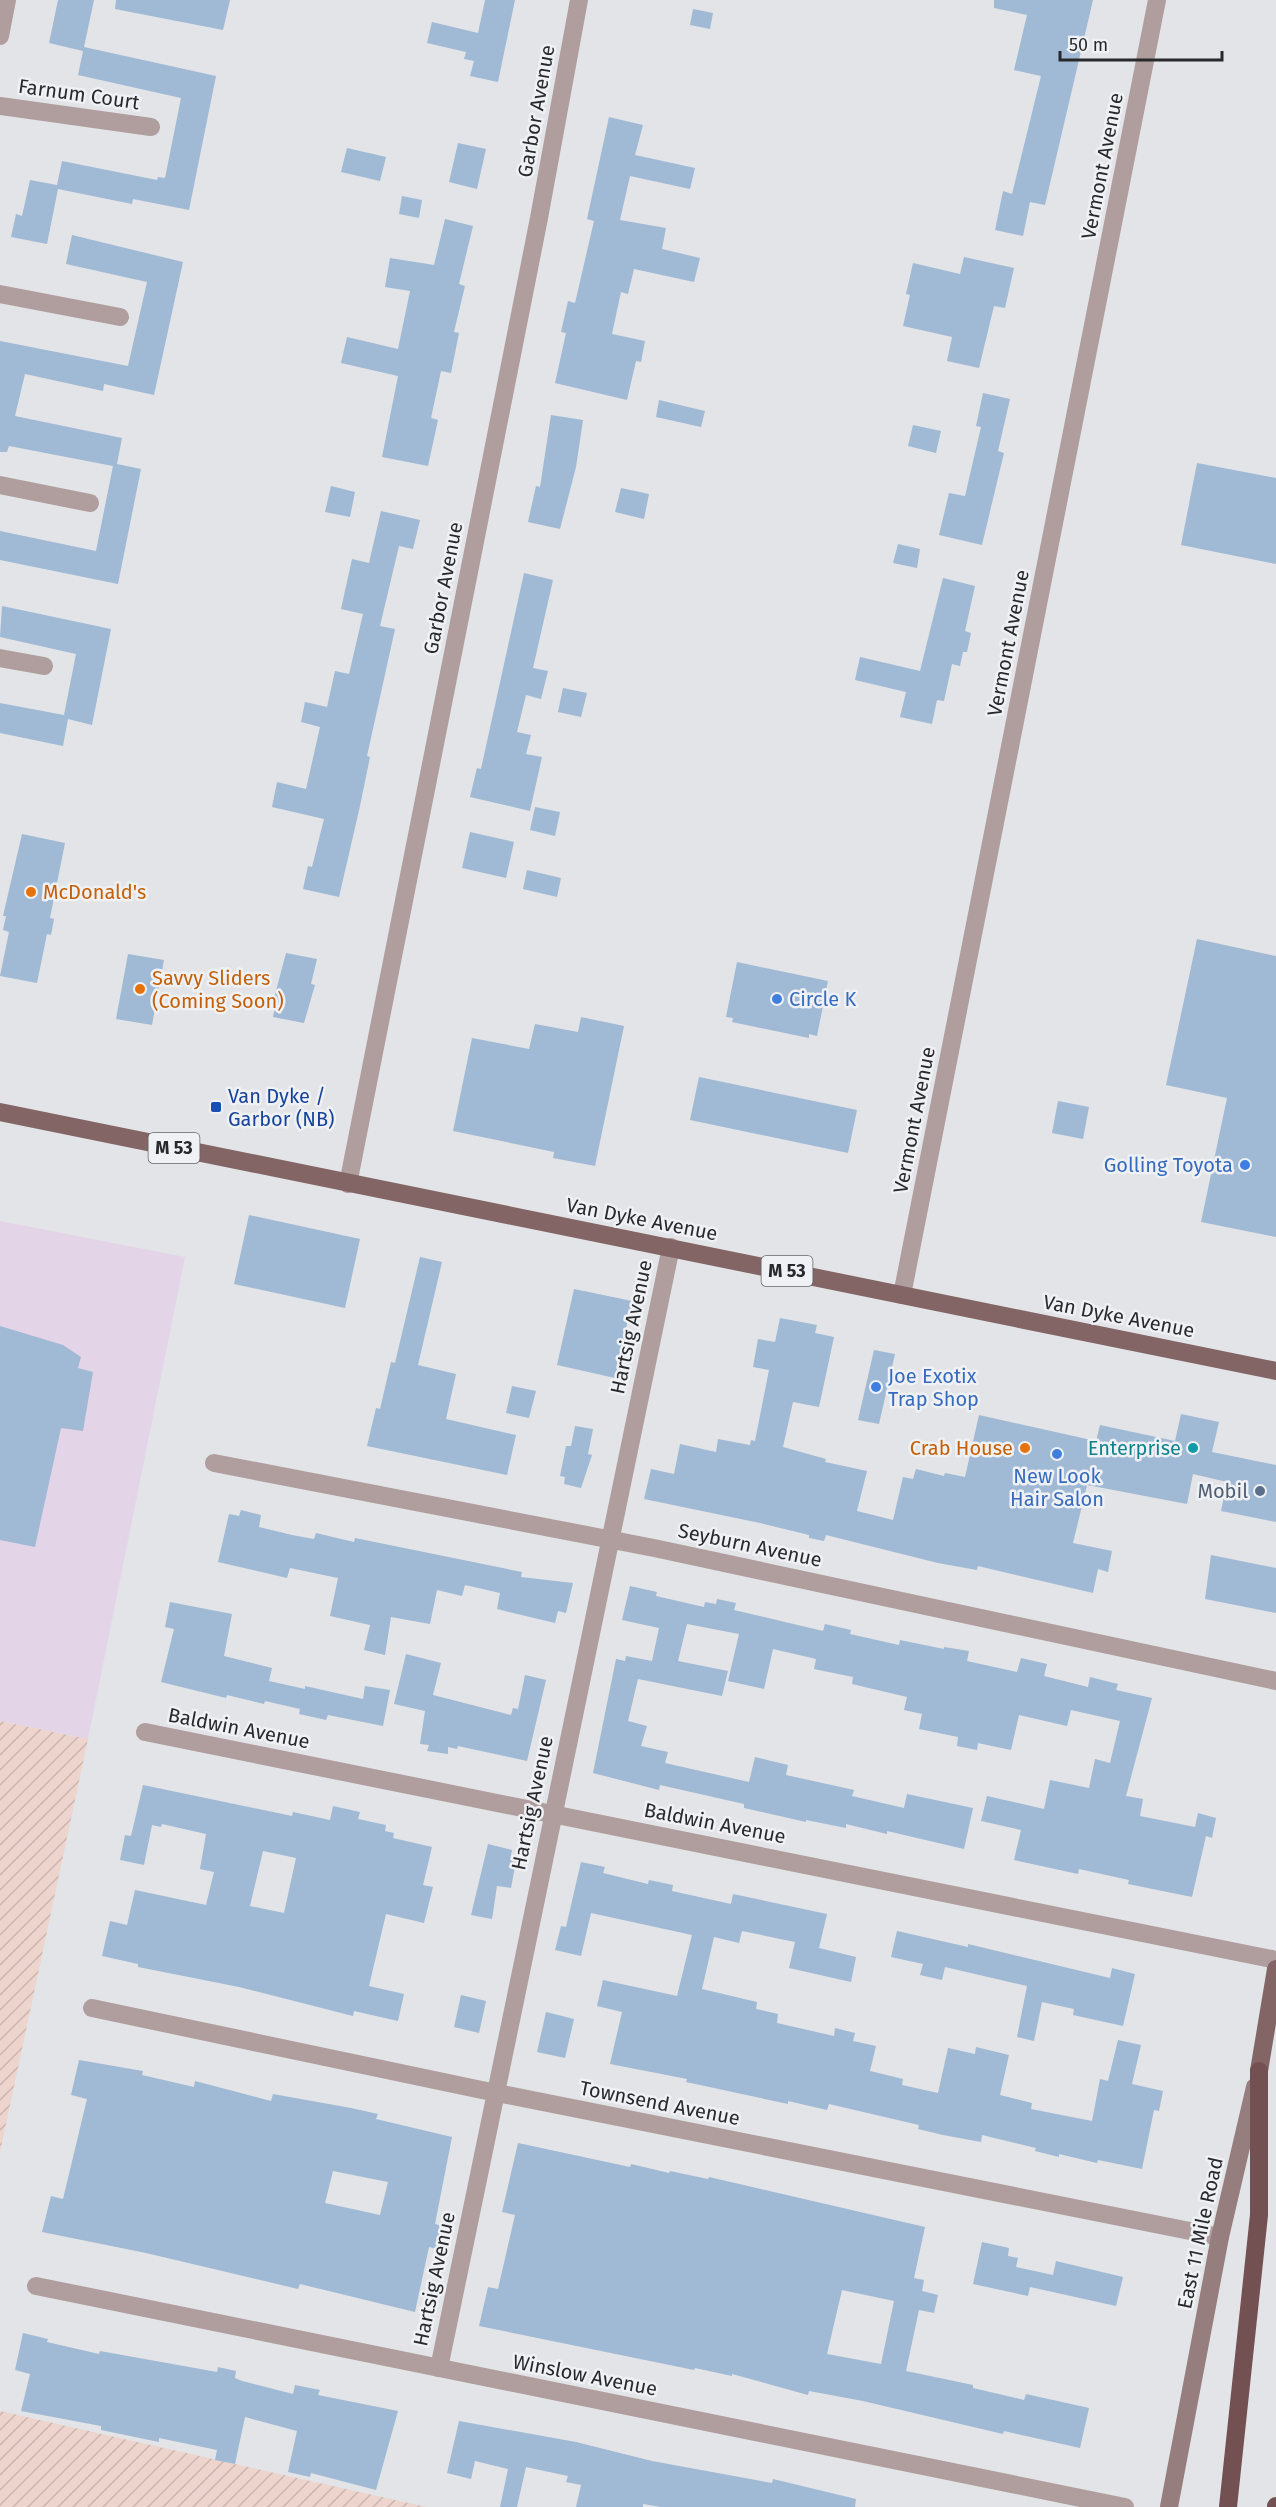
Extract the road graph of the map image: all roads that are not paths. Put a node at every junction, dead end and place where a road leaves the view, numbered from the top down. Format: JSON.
{"nodes":[{"id":1,"x":8,"y":0,"type":"edge"},
{"id":2,"x":579,"y":0,"type":"edge"},
{"id":3,"x":1157,"y":0,"type":"edge"},
{"id":4,"x":0,"y":36,"type":"edge"},
{"id":5,"x":0,"y":106,"type":"edge"},
{"id":6,"x":151,"y":127,"type":"dead end"},
{"id":7,"x":0,"y":294,"type":"edge"},
{"id":8,"x":120,"y":317,"type":"dead end"},
{"id":9,"x":0,"y":485,"type":"edge"},
{"id":10,"x":90,"y":503,"type":"dead end"},
{"id":11,"x":0,"y":658,"type":"edge"},
{"id":12,"x":44,"y":666,"type":"dead end"},
{"id":13,"x":0,"y":1112,"type":"edge"},
{"id":14,"x":348,"y":1184,"type":"junction"},
{"id":15,"x":671,"y":1247,"type":"junction"},
{"id":16,"x":902,"y":1295,"type":"junction"},
{"id":17,"x":1276,"y":1371,"type":"edge"},
{"id":18,"x":214,"y":1463,"type":"dead end"},
{"id":19,"x":609,"y":1540,"type":"junction"},
{"id":20,"x":1276,"y":1681,"type":"edge"},
{"id":21,"x":145,"y":1732,"type":"dead end"},
{"id":22,"x":552,"y":1813,"type":"junction"},
{"id":23,"x":1276,"y":1960,"type":"edge"},
{"id":24,"x":1276,"y":1970,"type":"edge"},
{"id":25,"x":92,"y":2008,"type":"dead end"},
{"id":26,"x":1259,"y":2071,"type":"junction"},
{"id":27,"x":495,"y":2093,"type":"junction"},
{"id":28,"x":1220,"y":2236,"type":"junction"},
{"id":29,"x":36,"y":2286,"type":"dead end"},
{"id":30,"x":439,"y":2368,"type":"junction"},
{"id":31,"x":1125,"y":2507,"type":"edge"},
{"id":32,"x":1169,"y":2507,"type":"edge"},
{"id":33,"x":1228,"y":2507,"type":"edge"}],
"edges":[{"from":1,"to":4,"type":"street"},
{"from":2,"to":14,"type":"street","name":"Garbor Avenue"},
{"from":3,"to":16,"type":"street","name":"Vermont Avenue"},
{"from":5,"to":6,"type":"street","name":"Farnum Court"},
{"from":7,"to":8,"type":"street"},
{"from":9,"to":10,"type":"street"},
{"from":11,"to":12,"type":"street"},
{"from":13,"to":14,"type":"main road","name":"Van Dyke Avenue","number":"M 53"},
{"from":14,"to":15,"type":"main road","name":"Van Dyke Avenue","number":"M 53"},
{"from":15,"to":16,"type":"main road","name":"Van Dyke Avenue","number":"M 53"},
{"from":15,"to":19,"type":"street","name":"Hartsig Avenue"},
{"from":16,"to":17,"type":"main road","name":"Van Dyke Avenue","number":"M 53"},
{"from":18,"to":19,"type":"street","name":"Seyburn Avenue"},
{"from":19,"to":20,"type":"street","name":"Seyburn Avenue"},
{"from":19,"to":22,"type":"street","name":"Hartsig Avenue"},
{"from":21,"to":22,"type":"street","name":"Baldwin Avenue"},
{"from":22,"to":23,"type":"street","name":"Baldwin Avenue"},
{"from":22,"to":27,"type":"street","name":"Hartsig Avenue"},
{"from":24,"to":26,"type":"main road","name":"East 11 Mile Road"},
{"from":25,"to":27,"type":"street","name":"Townsend Avenue"},
{"from":26,"to":28,"type":"main road","name":"East 11 Mile Road"},
{"from":26,"to":33,"type":"highway"},
{"from":27,"to":28,"type":"street","name":"Townsend Avenue"},
{"from":27,"to":30,"type":"street","name":"Hartsig Avenue"},
{"from":28,"to":32,"type":"main road","name":"East 11 Mile Road"},
{"from":29,"to":30,"type":"street","name":"Winslow Avenue"},
{"from":30,"to":31,"type":"street","name":"Winslow Avenue"}]}
